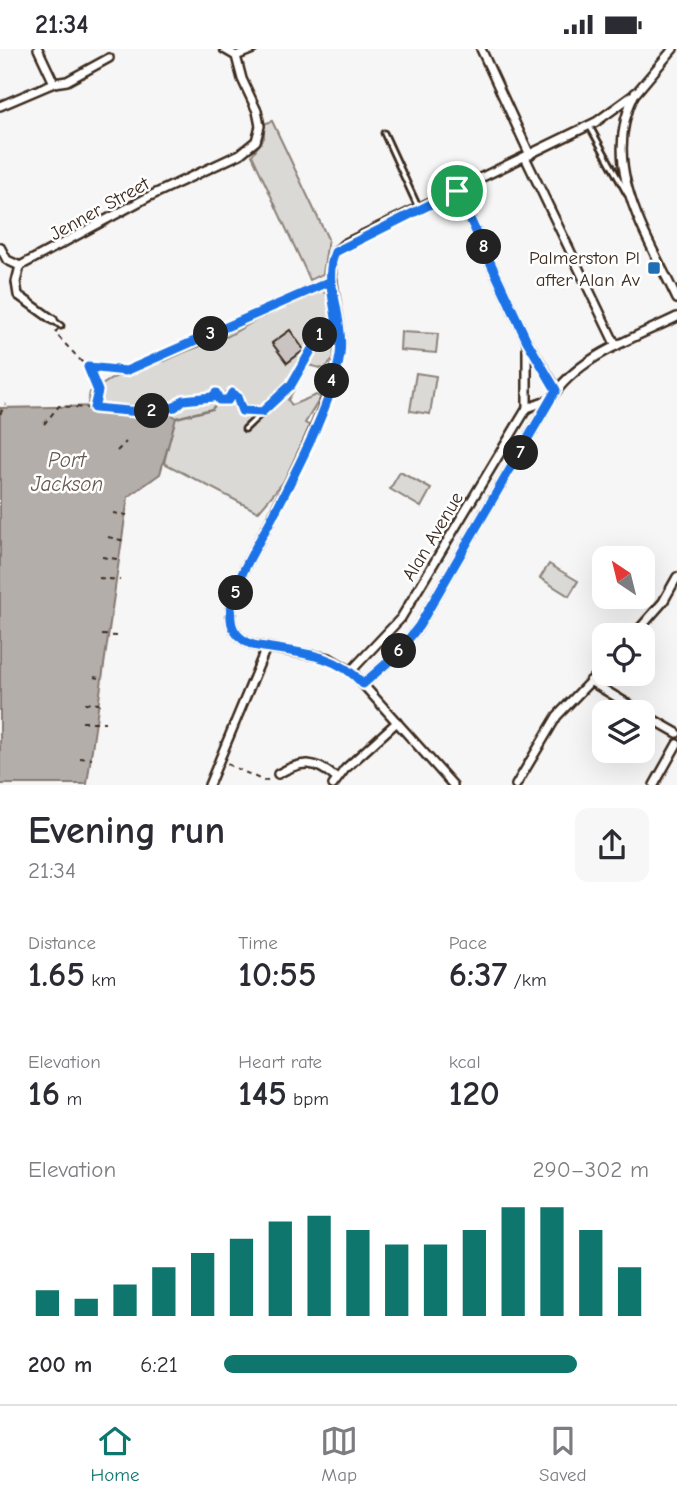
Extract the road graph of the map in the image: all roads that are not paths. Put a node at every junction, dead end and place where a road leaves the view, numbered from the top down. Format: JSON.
{"nodes":[{"id":1,"x":38,"y":49,"type":"edge"},
{"id":2,"x":224,"y":49,"type":"edge"},
{"id":3,"x":253,"y":49,"type":"edge"},
{"id":4,"x":481,"y":49,"type":"edge"},
{"id":5,"x":673,"y":49,"type":"edge"},
{"id":6,"x":236,"y":55,"type":"junction"},
{"id":7,"x":109,"y":58,"type":"dead end"},
{"id":8,"x":54,"y":83,"type":"junction"},
{"id":9,"x":636,"y":93,"type":"junction"},
{"id":10,"x":0,"y":106,"type":"edge"},
{"id":11,"x":590,"y":125,"type":"junction"},
{"id":12,"x":384,"y":134,"type":"dead end"},
{"id":13,"x":528,"y":156,"type":"junction"},
{"id":14,"x":457,"y":191,"type":"junction"},
{"id":15,"x":633,"y":205,"type":"junction"},
{"id":16,"x":419,"y":209,"type":"junction"},
{"id":17,"x":0,"y":247,"type":"edge"},
{"id":18,"x":20,"y":266,"type":"junction"},
{"id":19,"x":331,"y":281,"type":"junction"},
{"id":20,"x":677,"y":299,"type":"edge"},
{"id":21,"x":677,"y":317,"type":"edge"},
{"id":22,"x":53,"y":320,"type":"joint"},
{"id":23,"x":61,"y":326,"type":"road end"},
{"id":24,"x":337,"y":327,"type":"junction"},
{"id":25,"x":527,"y":341,"type":"junction"},
{"id":26,"x":616,"y":346,"type":"junction"},
{"id":27,"x":163,"y":356,"type":"joint"},
{"id":28,"x":88,"y":367,"type":"road end"},
{"id":29,"x":556,"y":390,"type":"junction"},
{"id":30,"x":550,"y":400,"type":"junction"},
{"id":31,"x":527,"y":408,"type":"junction"},
{"id":32,"x":245,"y":429,"type":"dead end"},
{"id":33,"x":677,"y":577,"type":"edge"},
{"id":34,"x":645,"y":623,"type":"edge"},
{"id":35,"x":266,"y":648,"type":"junction"},
{"id":36,"x":351,"y":670,"type":"junction"},
{"id":37,"x":590,"y":681,"type":"joint"},
{"id":38,"x":363,"y":684,"type":"junction"},
{"id":39,"x":621,"y":700,"type":"edge"},
{"id":40,"x":655,"y":720,"type":"edge"},
{"id":41,"x":397,"y":722,"type":"junction"},
{"id":42,"x":677,"y":733,"type":"edge"},
{"id":43,"x":677,"y":744,"type":"edge"},
{"id":44,"x":278,"y":774,"type":"road end"},
{"id":45,"x":334,"y":781,"type":"edge"},
{"id":46,"x":209,"y":785,"type":"edge"},
{"id":47,"x":453,"y":785,"type":"edge"},
{"id":48,"x":516,"y":785,"type":"edge"},
{"id":49,"x":654,"y":785,"type":"edge"}],
"edges":[{"from":1,"to":8,"type":"street"},
{"from":2,"to":6,"type":"street"},
{"from":3,"to":6,"type":"street"},
{"from":4,"to":13,"type":"street"},
{"from":5,"to":9,"type":"street"},
{"from":6,"to":18,"type":"street","name":"Jenner Street"},
{"from":7,"to":8,"type":"street"},
{"from":8,"to":10,"type":"street"},
{"from":9,"to":11,"type":"street"},
{"from":9,"to":15,"type":"street"},
{"from":11,"to":13,"type":"street"},
{"from":11,"to":15,"type":"lane"},
{"from":12,"to":16,"type":"lane"},
{"from":13,"to":14,"type":"street"},
{"from":13,"to":26,"type":"street"},
{"from":14,"to":16,"type":"street"},
{"from":14,"to":25,"type":"street"},
{"from":15,"to":20,"type":"street"},
{"from":16,"to":19,"type":"street"},
{"from":17,"to":18,"type":"street"},
{"from":18,"to":22,"type":"street"},
{"from":19,"to":24,"type":"street"},
{"from":19,"to":27,"type":"street"},
{"from":21,"to":26,"type":"street","name":"Alan Avenue"},
{"from":22,"to":23,"type":"lane"},
{"from":24,"to":32,"type":"lane"},
{"from":24,"to":35,"type":"street"},
{"from":25,"to":29,"type":"street"},
{"from":25,"to":31,"type":"street"},
{"from":26,"to":29,"type":"street","name":"Alan Avenue"},
{"from":27,"to":28,"type":"lane"},
{"from":29,"to":30,"type":"street","name":"Alan Avenue"},
{"from":30,"to":31,"type":"street"},
{"from":30,"to":38,"type":"street","name":"Alan Avenue"},
{"from":31,"to":36,"type":"street","name":"Alan Avenue"},
{"from":33,"to":34,"type":"street"},
{"from":35,"to":36,"type":"street"},
{"from":35,"to":46,"type":"street"},
{"from":36,"to":38,"type":"street"},
{"from":37,"to":39,"type":"street"},
{"from":37,"to":48,"type":"street"},
{"from":38,"to":41,"type":"street"},
{"from":40,"to":42,"type":"street"},
{"from":41,"to":45,"type":"street"},
{"from":41,"to":47,"type":"street"},
{"from":43,"to":49,"type":"street"},
{"from":44,"to":45,"type":"street"}]}
